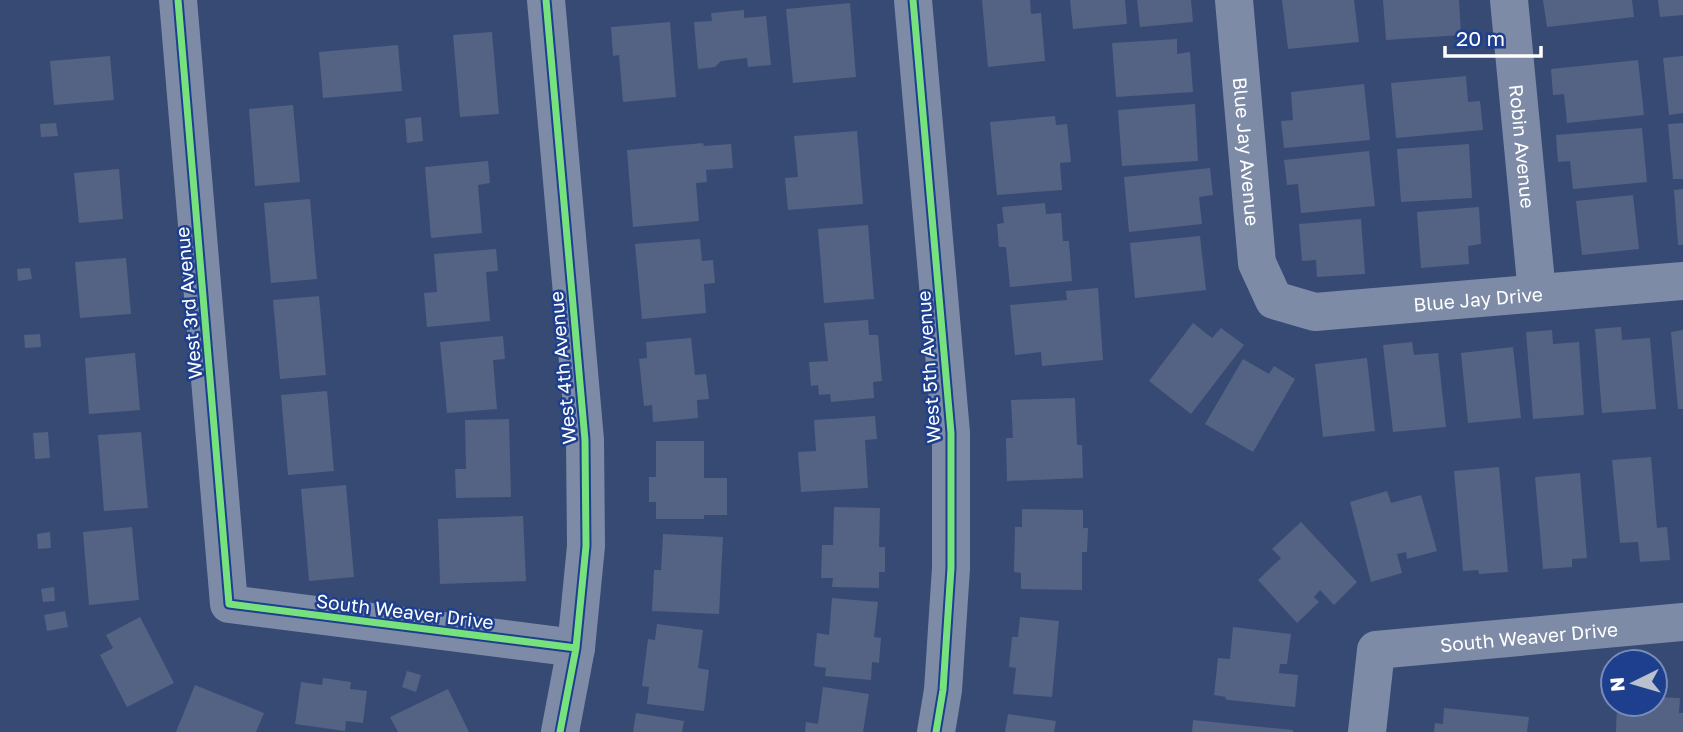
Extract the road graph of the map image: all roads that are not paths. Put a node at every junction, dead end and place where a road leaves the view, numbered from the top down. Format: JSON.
{"nodes":[{"id":1,"x":178,"y":0,"type":"edge"},
{"id":2,"x":546,"y":0,"type":"edge"},
{"id":3,"x":913,"y":0,"type":"edge"},
{"id":4,"x":1234,"y":0,"type":"edge"},
{"id":5,"x":1509,"y":0,"type":"edge"},
{"id":6,"x":1683,"y":281,"type":"edge"},
{"id":7,"x":1537,"y":293,"type":"junction"},
{"id":8,"x":1273,"y":300,"type":"joint"},
{"id":9,"x":229,"y":604,"type":"joint"},
{"id":10,"x":1683,"y":621,"type":"edge"},
{"id":11,"x":576,"y":649,"type":"junction"},
{"id":12,"x":560,"y":732,"type":"edge"},
{"id":13,"x":936,"y":732,"type":"edge"},
{"id":14,"x":1367,"y":732,"type":"edge"}],
"edges":[{"from":1,"to":9,"type":"street","name":"West 3rd Avenue"},
{"from":2,"to":11,"type":"street","name":"West 4th Avenue"},
{"from":3,"to":13,"type":"street","name":"West 5th Avenue"},
{"from":4,"to":8,"type":"street","name":"Blue Jay Avenue"},
{"from":5,"to":7,"type":"street","name":"Robin Avenue"},
{"from":6,"to":7,"type":"street","name":"Blue Jay Drive"},
{"from":7,"to":8,"type":"street","name":"Blue Jay Drive"},
{"from":9,"to":11,"type":"street","name":"South Weaver Drive"},
{"from":10,"to":14,"type":"street","name":"South Weaver Drive"},
{"from":11,"to":12,"type":"street","name":"West 4th Avenue"}]}
